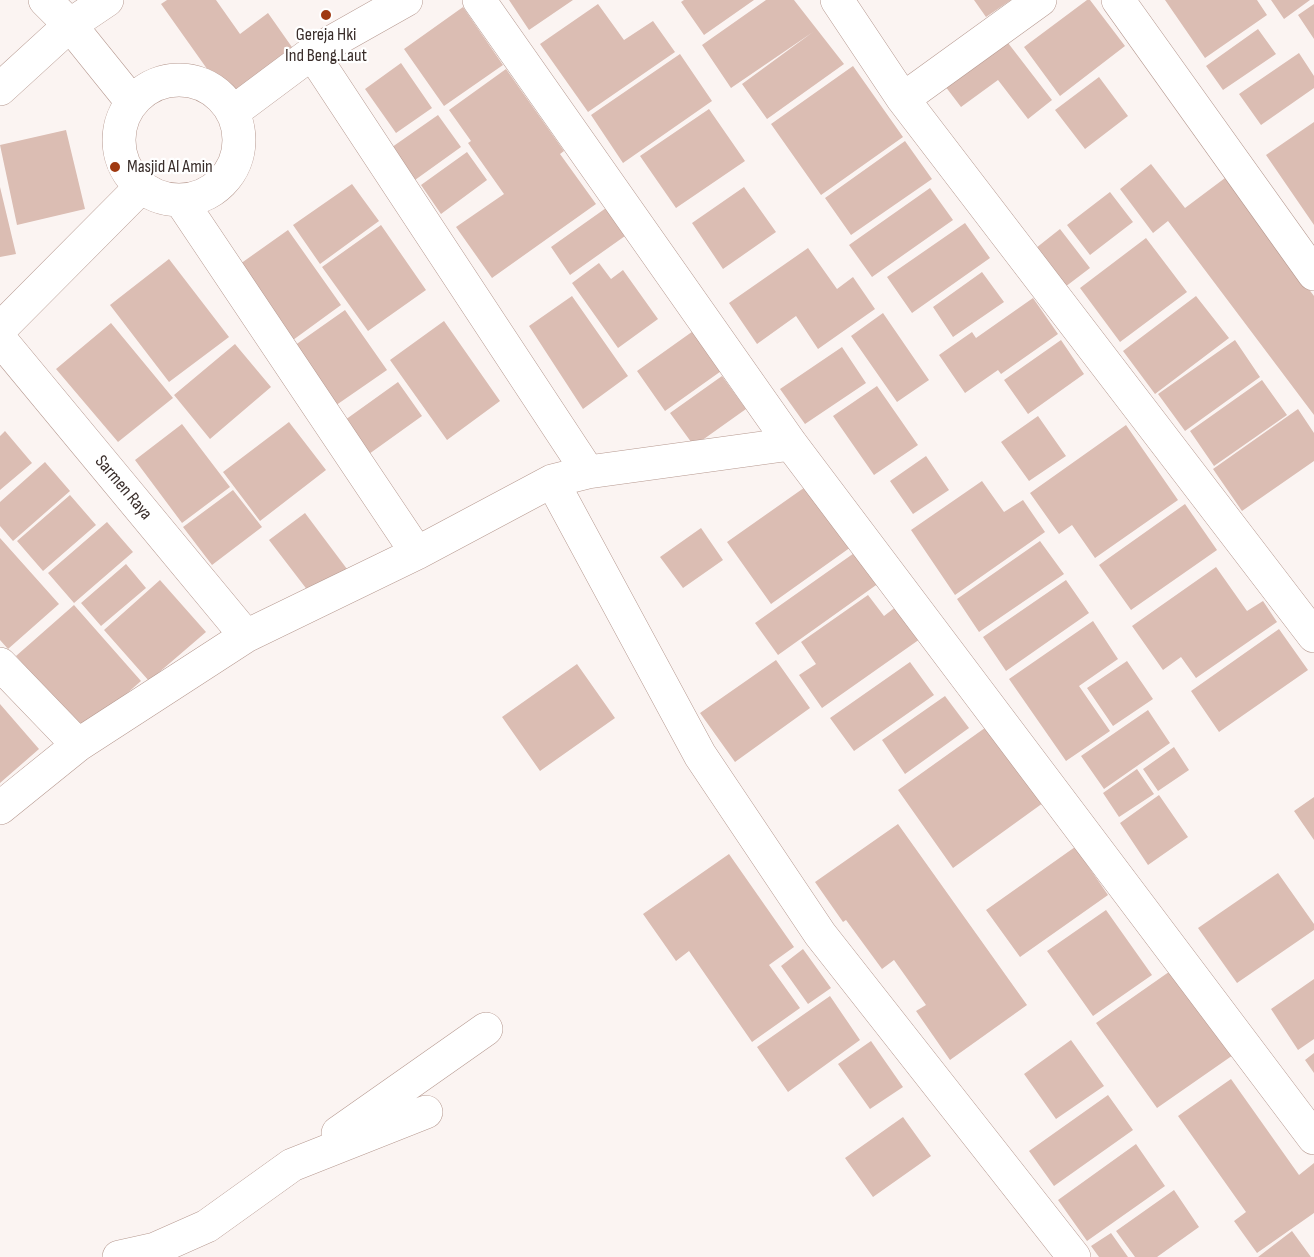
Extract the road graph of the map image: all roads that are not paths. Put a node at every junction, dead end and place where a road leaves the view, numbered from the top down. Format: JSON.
{"nodes":[{"id":1,"x":45,"y":0,"type":"edge"},
{"id":2,"x":107,"y":0,"type":"edge"},
{"id":3,"x":406,"y":0,"type":"edge"},
{"id":4,"x":479,"y":0,"type":"edge"},
{"id":5,"x":837,"y":0,"type":"edge"},
{"id":6,"x":1040,"y":0,"type":"edge"},
{"id":7,"x":1119,"y":0,"type":"edge"},
{"id":8,"x":70,"y":25,"type":"junction"},
{"id":9,"x":312,"y":53,"type":"junction"},
{"id":10,"x":0,"y":89,"type":"edge"},
{"id":11,"x":903,"y":99,"type":"junction"},
{"id":12,"x":132,"y":102,"type":"junction"},
{"id":13,"x":233,"y":112,"type":"junction"},
{"id":14,"x":141,"y":187,"type":"junction"},
{"id":15,"x":181,"y":201,"type":"junction"},
{"id":16,"x":1314,"y":274,"type":"edge"},
{"id":17,"x":0,"y":328,"type":"edge"},
{"id":18,"x":0,"y":339,"type":"edge"},
{"id":19,"x":791,"y":444,"type":"junction"},
{"id":20,"x":588,"y":472,"type":"junction"},
{"id":21,"x":552,"y":481,"type":"junction"},
{"id":22,"x":417,"y":553,"type":"junction"},
{"id":23,"x":1309,"y":619,"type":"edge"},
{"id":24,"x":246,"y":636,"type":"junction"},
{"id":25,"x":0,"y":664,"type":"edge"},
{"id":26,"x":78,"y":745,"type":"junction"},
{"id":27,"x":0,"y":808,"type":"edge"},
{"id":28,"x":486,"y":1029,"type":"dead end"},
{"id":29,"x":426,"y":1112,"type":"dead end"},
{"id":30,"x":1314,"y":1138,"type":"edge"},
{"id":31,"x":292,"y":1165,"type":"junction"},
{"id":32,"x":119,"y":1257,"type":"edge"},
{"id":33,"x":1074,"y":1257,"type":"edge"}],
"edges":[{"from":1,"to":8,"type":"street"},
{"from":2,"to":8,"type":"street"},
{"from":3,"to":9,"type":"street"},
{"from":4,"to":19,"type":"street"},
{"from":5,"to":11,"type":"street"},
{"from":6,"to":11,"type":"street"},
{"from":7,"to":16,"type":"street"},
{"from":8,"to":10,"type":"street"},
{"from":8,"to":12,"type":"street"},
{"from":9,"to":13,"type":"street"},
{"from":9,"to":20,"type":"street"},
{"from":11,"to":23,"type":"street"},
{"from":12,"to":13,"type":"street"},
{"from":12,"to":14,"type":"street"},
{"from":13,"to":15,"type":"street"},
{"from":14,"to":15,"type":"street"},
{"from":14,"to":17,"type":"street"},
{"from":15,"to":22,"type":"street"},
{"from":18,"to":24,"type":"street","name":"Sarmen Raya"},
{"from":19,"to":20,"type":"street"},
{"from":19,"to":30,"type":"street"},
{"from":20,"to":21,"type":"street"},
{"from":21,"to":22,"type":"street"},
{"from":21,"to":33,"type":"street"},
{"from":22,"to":24,"type":"street"},
{"from":24,"to":26,"type":"street"},
{"from":25,"to":26,"type":"street"},
{"from":26,"to":27,"type":"street"},
{"from":28,"to":31,"type":"street"},
{"from":29,"to":31,"type":"street"},
{"from":31,"to":32,"type":"street"}]}
